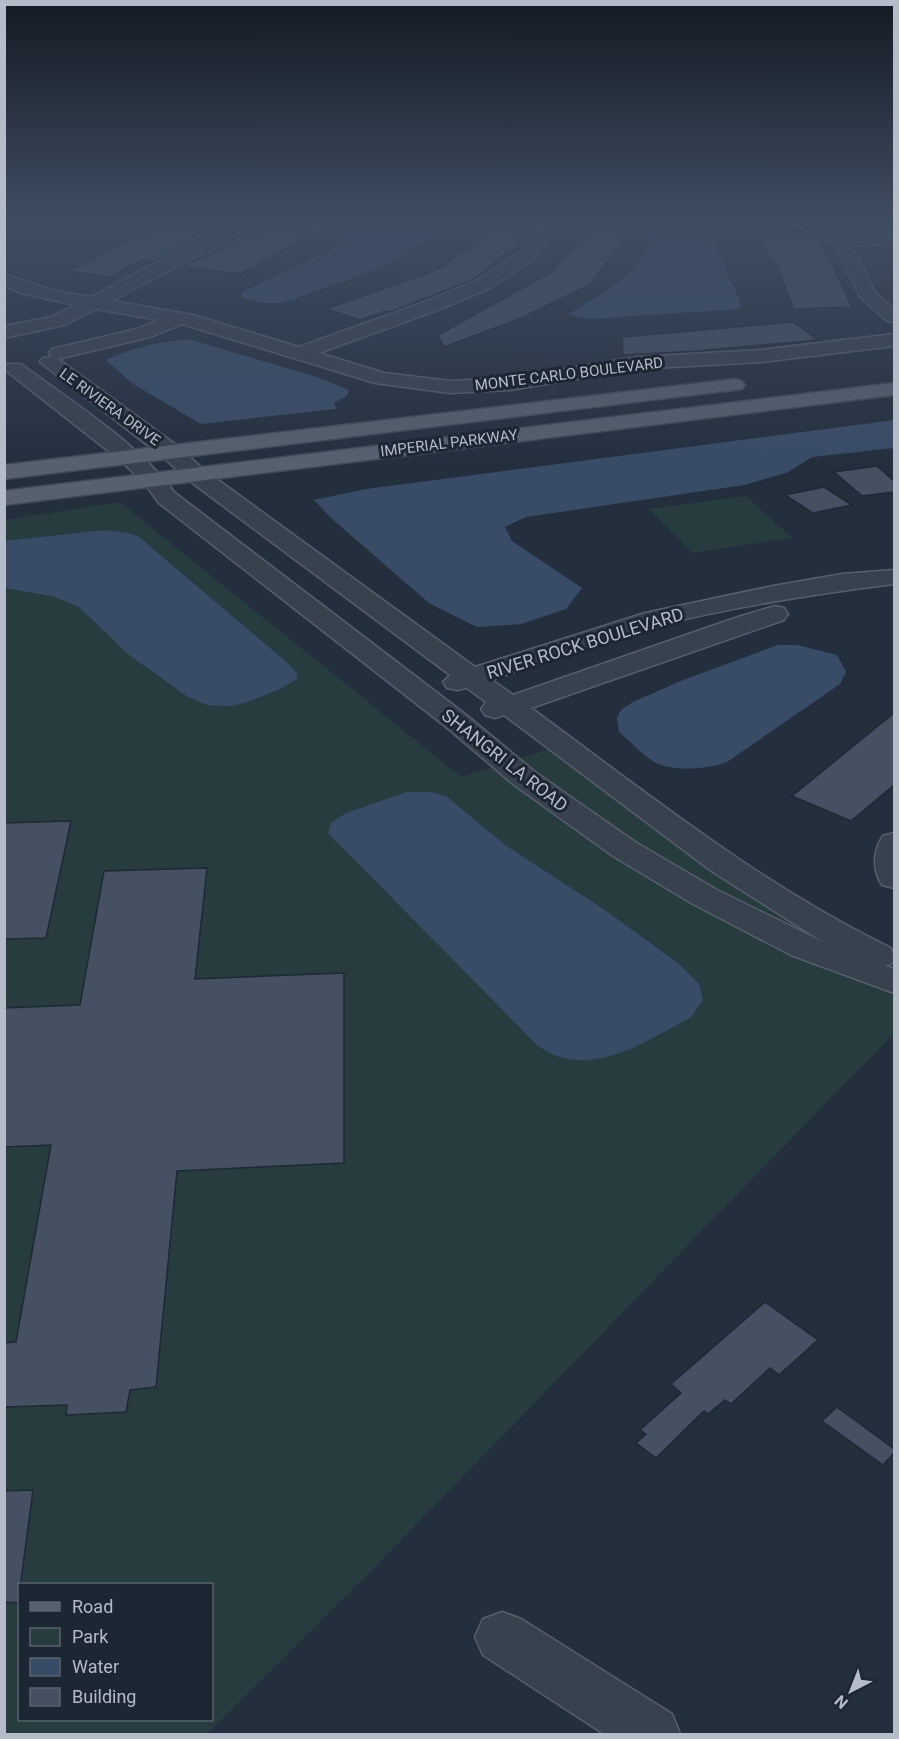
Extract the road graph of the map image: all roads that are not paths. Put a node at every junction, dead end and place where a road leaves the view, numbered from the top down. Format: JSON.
{"nodes":[{"id":1,"x":86,"y":302,"type":"edge"},
{"id":2,"x":440,"y":302,"type":"edge"},
{"id":3,"x":877,"y":302,"type":"edge"},
{"id":4,"x":90,"y":303,"type":"junction"},
{"id":5,"x":160,"y":315,"type":"junction"},
{"id":6,"x":894,"y":317,"type":"edge"},
{"id":7,"x":179,"y":319,"type":"junction"},
{"id":8,"x":4,"y":332,"type":"edge"},
{"id":9,"x":894,"y":340,"type":"edge"},
{"id":10,"x":4,"y":346,"type":"edge"},
{"id":11,"x":48,"y":351,"type":"junction"},
{"id":12,"x":301,"y":353,"type":"junction"},
{"id":13,"x":9,"y":368,"type":"edge"},
{"id":14,"x":753,"y":383,"type":"dead end"},
{"id":15,"x":894,"y":389,"type":"edge"},
{"id":16,"x":171,"y":452,"type":"junction"},
{"id":17,"x":129,"y":456,"type":"junction"},
{"id":18,"x":4,"y":472,"type":"edge"},
{"id":19,"x":195,"y":474,"type":"junction"},
{"id":20,"x":153,"y":479,"type":"junction"},
{"id":21,"x":4,"y":498,"type":"edge"},
{"id":22,"x":894,"y":577,"type":"edge"},
{"id":23,"x":894,"y":596,"type":"edge"},
{"id":24,"x":616,"y":631,"type":"junction"},
{"id":25,"x":551,"y":652,"type":"junction"},
{"id":26,"x":655,"y":656,"type":"junction"},
{"id":27,"x":473,"y":677,"type":"junction"},
{"id":28,"x":590,"y":679,"type":"junction"},
{"id":29,"x":418,"y":692,"type":"junction"},
{"id":30,"x":511,"y":705,"type":"junction"},
{"id":31,"x":455,"y":720,"type":"junction"},
{"id":32,"x":894,"y":843,"type":"edge"},
{"id":33,"x":894,"y":878,"type":"edge"},
{"id":34,"x":894,"y":964,"type":"edge"},
{"id":35,"x":894,"y":982,"type":"edge"},
{"id":36,"x":502,"y":1637,"type":"dead end"},
{"id":37,"x":652,"y":1734,"type":"edge"}],
"edges":[{"from":1,"to":4,"type":"street","name":"MONTE CARLO BOULEVARD"},
{"from":2,"to":12,"type":"street"},
{"from":3,"to":6,"type":"street"},
{"from":4,"to":5,"type":"street","name":"MONTE CARLO BOULEVARD"},
{"from":4,"to":8,"type":"street"},
{"from":5,"to":7,"type":"street","name":"MONTE CARLO BOULEVARD"},
{"from":5,"to":11,"type":"street"},
{"from":7,"to":11,"type":"street"},
{"from":7,"to":12,"type":"street","name":"MONTE CARLO BOULEVARD"},
{"from":9,"to":12,"type":"street","name":"MONTE CARLO BOULEVARD"},
{"from":10,"to":11,"type":"street"},
{"from":11,"to":13,"type":"street","name":"LE RIVIERA DRIVE"},
{"from":11,"to":16,"type":"street","name":"LE RIVIERA DRIVE"},
{"from":13,"to":17,"type":"street","name":"LE RIVIERA DRIVE"},
{"from":14,"to":16,"type":"main road","name":"IMPERIAL PARKWAY"},
{"from":15,"to":19,"type":"main road","name":"IMPERIAL PARKWAY"},
{"from":16,"to":17,"type":"main road","name":"IMPERIAL PARKWAY"},
{"from":16,"to":19,"type":"street","name":"LE RIVIERA DRIVE"},
{"from":17,"to":18,"type":"main road","name":"IMPERIAL PARKWAY"},
{"from":17,"to":20,"type":"street","name":"LE RIVIERA DRIVE"},
{"from":19,"to":20,"type":"main road","name":"IMPERIAL PARKWAY"},
{"from":19,"to":27,"type":"street"},
{"from":20,"to":21,"type":"main road","name":"IMPERIAL PARKWAY"},
{"from":20,"to":29,"type":"street","name":"SHANGRI LA ROAD"},
{"from":22,"to":24,"type":"street","name":"RIVER ROCK BOULEVARD"},
{"from":23,"to":26,"type":"street","name":"RIVER ROCK BOULEVARD"},
{"from":24,"to":25,"type":"street","name":"RIVER ROCK BOULEVARD"},
{"from":24,"to":26,"type":"street"},
{"from":25,"to":27,"type":"street","name":"RIVER ROCK BOULEVARD"},
{"from":25,"to":28,"type":"street"},
{"from":26,"to":28,"type":"street","name":"RIVER ROCK BOULEVARD"},
{"from":27,"to":29,"type":"street","name":"RIVER ROCK BOULEVARD"},
{"from":27,"to":30,"type":"street"},
{"from":28,"to":30,"type":"street","name":"RIVER ROCK BOULEVARD"},
{"from":29,"to":31,"type":"street","name":"SHANGRI LA ROAD"},
{"from":30,"to":31,"type":"street","name":"RIVER ROCK BOULEVARD"},
{"from":30,"to":34,"type":"street"},
{"from":31,"to":35,"type":"street","name":"SHANGRI LA ROAD"},
{"from":32,"to":33,"type":"street"},
{"from":36,"to":37,"type":"street"}]}
